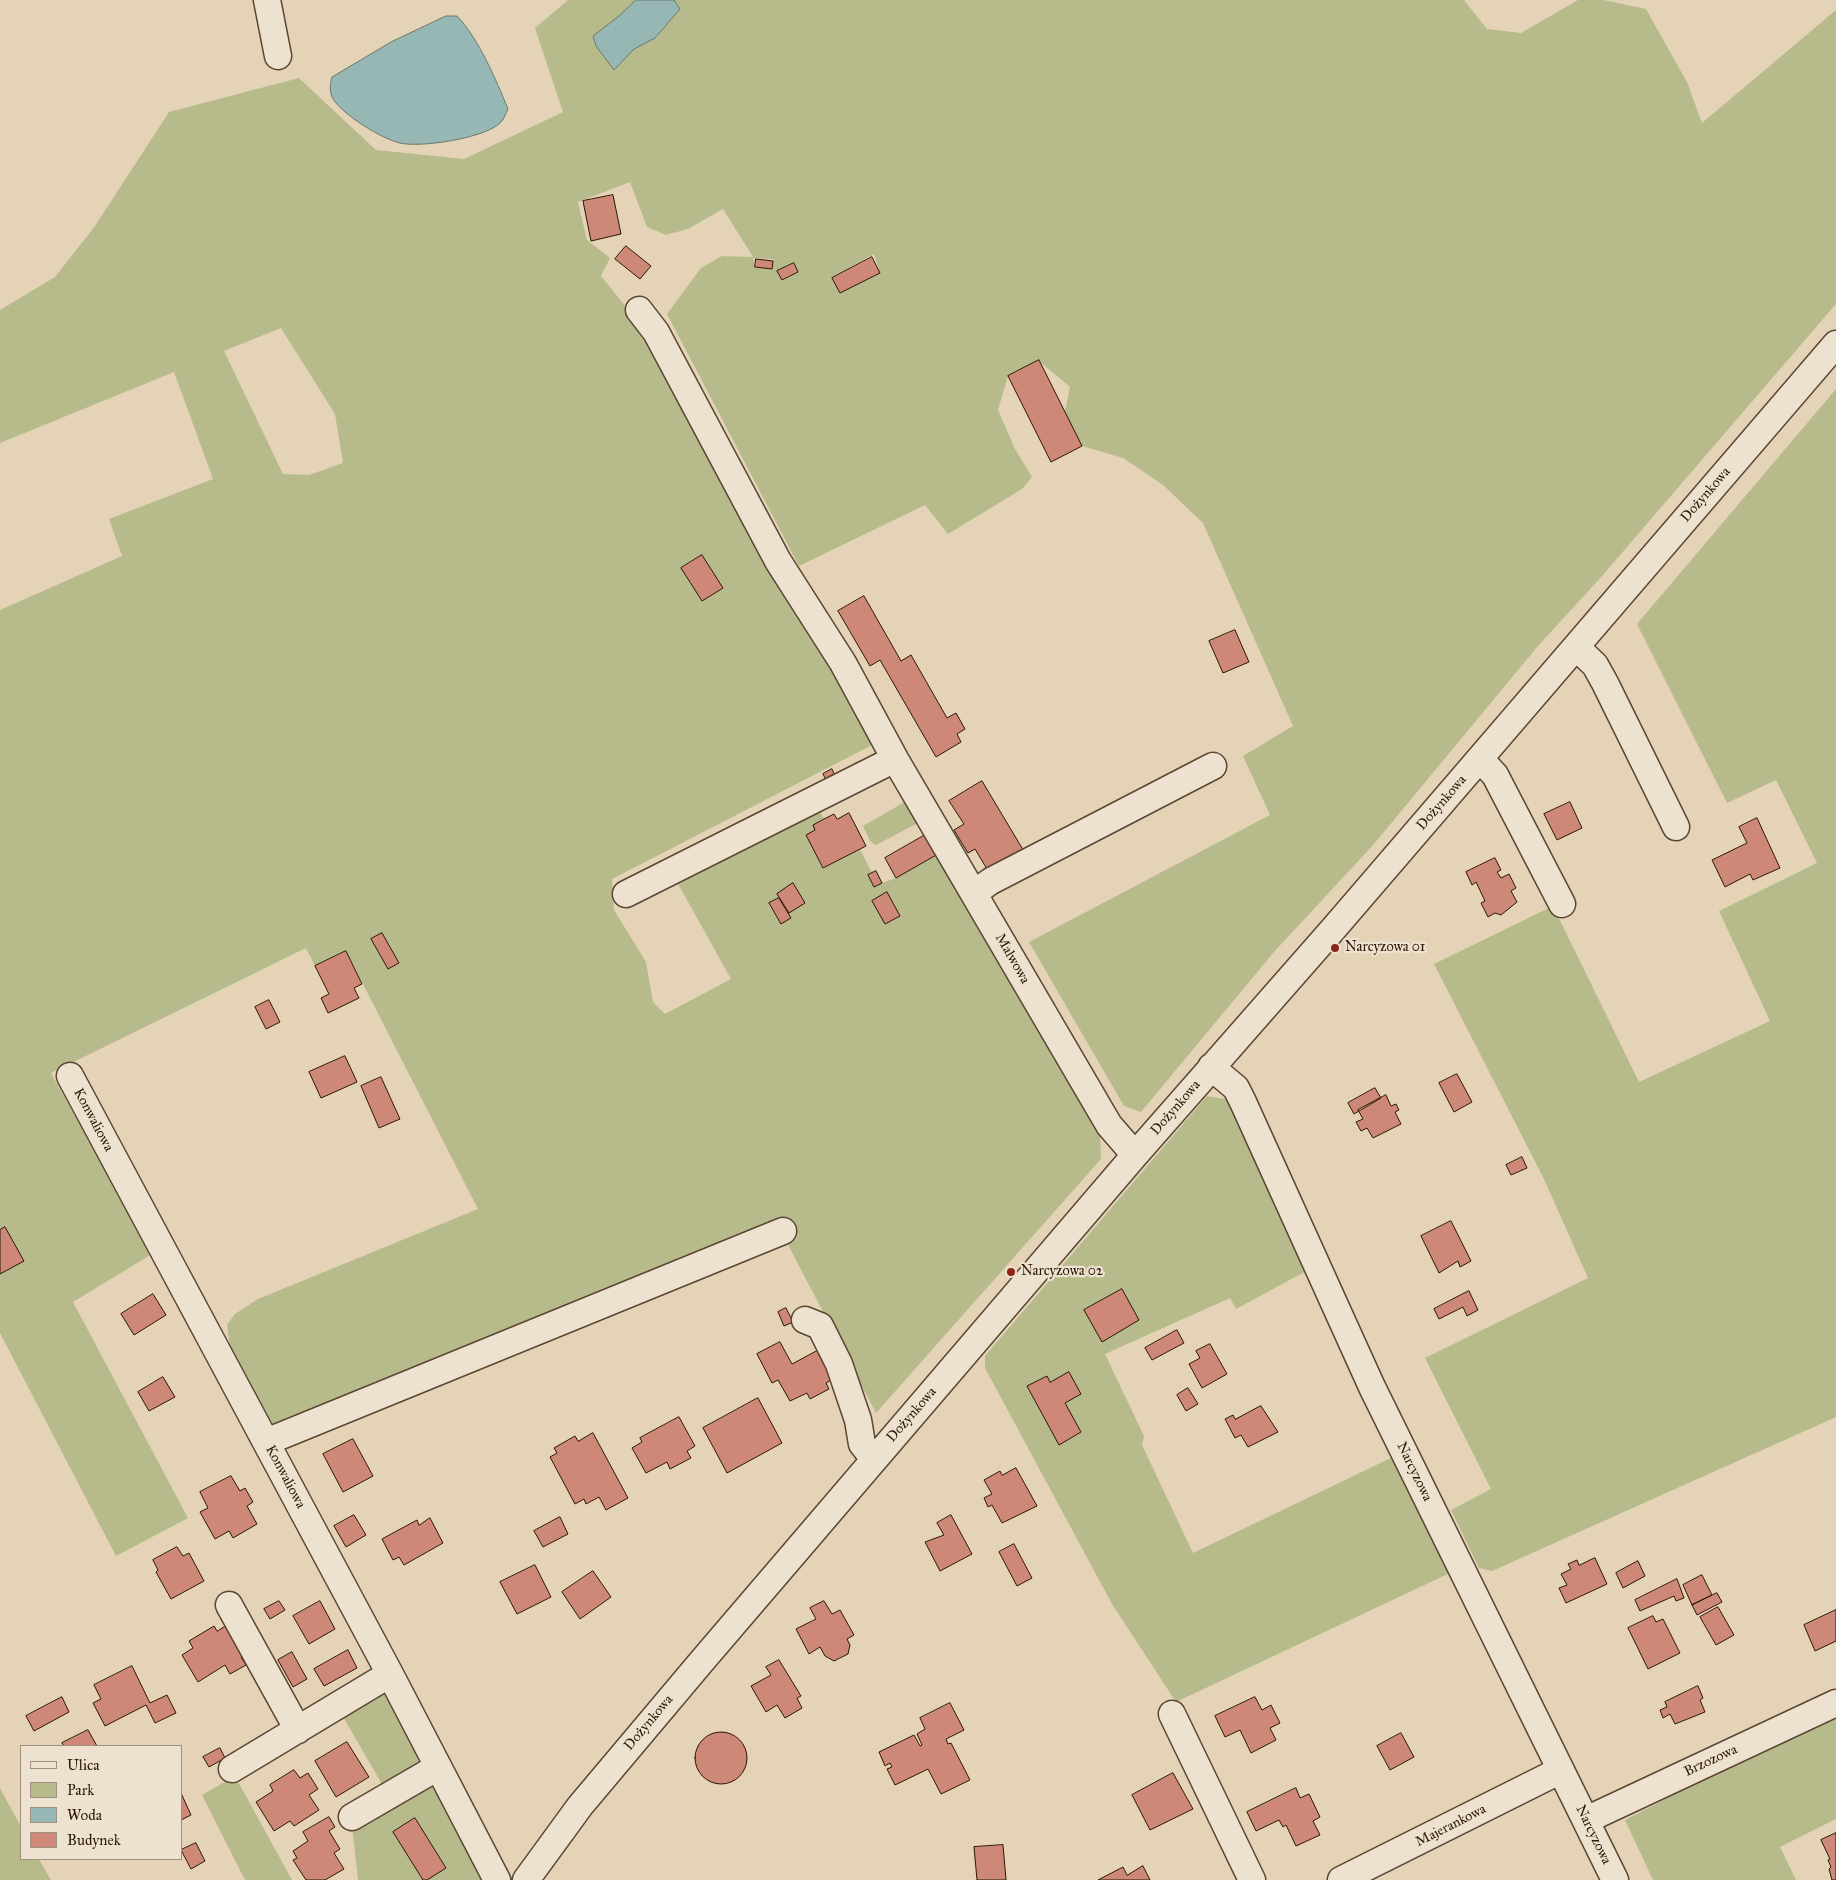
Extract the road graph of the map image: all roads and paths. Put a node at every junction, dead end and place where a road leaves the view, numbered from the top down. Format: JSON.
{"nodes":[{"id":1,"x":267,"y":0,"type":"edge"},
{"id":2,"x":278,"y":56,"type":"dead end"},
{"id":3,"x":639,"y":310,"type":"dead end"},
{"id":4,"x":1836,"y":344,"type":"edge"},
{"id":5,"x":1576,"y":647,"type":"junction"},
{"id":6,"x":895,"y":759,"type":"junction"},
{"id":7,"x":1480,"y":759,"type":"junction"},
{"id":8,"x":1213,"y":766,"type":"dead end"},
{"id":9,"x":1676,"y":827,"type":"dead end"},
{"id":10,"x":974,"y":893,"type":"junction"},
{"id":11,"x":626,"y":894,"type":"dead end"},
{"id":12,"x":1562,"y":904,"type":"dead end"},
{"id":13,"x":1212,"y":1067,"type":"junction"},
{"id":14,"x":70,"y":1076,"type":"dead end"},
{"id":15,"x":1135,"y":1155,"type":"junction"},
{"id":16,"x":783,"y":1231,"type":"dead end"},
{"id":17,"x":804,"y":1320,"type":"dead end"},
{"id":18,"x":266,"y":1442,"type":"junction"},
{"id":19,"x":874,"y":1459,"type":"junction"},
{"id":20,"x":229,"y":1605,"type":"dead end"},
{"id":21,"x":390,"y":1674,"type":"junction"},
{"id":22,"x":1836,"y":1702,"type":"edge"},
{"id":23,"x":1172,"y":1714,"type":"dead end"},
{"id":24,"x":298,"y":1730,"type":"junction"},
{"id":25,"x":438,"y":1767,"type":"junction"},
{"id":26,"x":232,"y":1769,"type":"dead end"},
{"id":27,"x":1561,"y":1770,"type":"junction"},
{"id":28,"x":352,"y":1817,"type":"dead end"},
{"id":29,"x":1586,"y":1820,"type":"junction"},
{"id":30,"x":497,"y":1880,"type":"edge"},
{"id":31,"x":526,"y":1880,"type":"edge"},
{"id":32,"x":1252,"y":1880,"type":"edge"},
{"id":33,"x":1341,"y":1880,"type":"edge"},
{"id":34,"x":1615,"y":1880,"type":"edge"}],
"edges":[{"from":1,"to":2,"type":"street"},
{"from":3,"to":6,"type":"street","name":"Malwowa"},
{"from":4,"to":5,"type":"street","name":"Dożynkowa"},
{"from":5,"to":7,"type":"street","name":"Dożynkowa"},
{"from":5,"to":9,"type":"street"},
{"from":6,"to":10,"type":"street","name":"Malwowa"},
{"from":6,"to":11,"type":"street"},
{"from":7,"to":12,"type":"street"},
{"from":7,"to":13,"type":"street","name":"Dożynkowa"},
{"from":8,"to":10,"type":"street"},
{"from":10,"to":15,"type":"street","name":"Malwowa"},
{"from":13,"to":15,"type":"street","name":"Dożynkowa"},
{"from":13,"to":27,"type":"street","name":"Narcyzowa"},
{"from":14,"to":18,"type":"street","name":"Konwaliowa"},
{"from":15,"to":19,"type":"street","name":"Dożynkowa"},
{"from":16,"to":18,"type":"street"},
{"from":17,"to":19,"type":"street"},
{"from":18,"to":21,"type":"street","name":"Konwaliowa"},
{"from":19,"to":31,"type":"street","name":"Dożynkowa"},
{"from":20,"to":24,"type":"street"},
{"from":21,"to":24,"type":"street"},
{"from":21,"to":25,"type":"street","name":"Konwaliowa"},
{"from":22,"to":29,"type":"street","name":"Brzozowa"},
{"from":23,"to":32,"type":"street"},
{"from":24,"to":26,"type":"street"},
{"from":25,"to":28,"type":"street"},
{"from":25,"to":30,"type":"street","name":"Konwaliowa"},
{"from":27,"to":29,"type":"street","name":"Narcyzowa"},
{"from":27,"to":33,"type":"street","name":"Majerankowa"},
{"from":29,"to":34,"type":"street","name":"Narcyzowa"}]}
